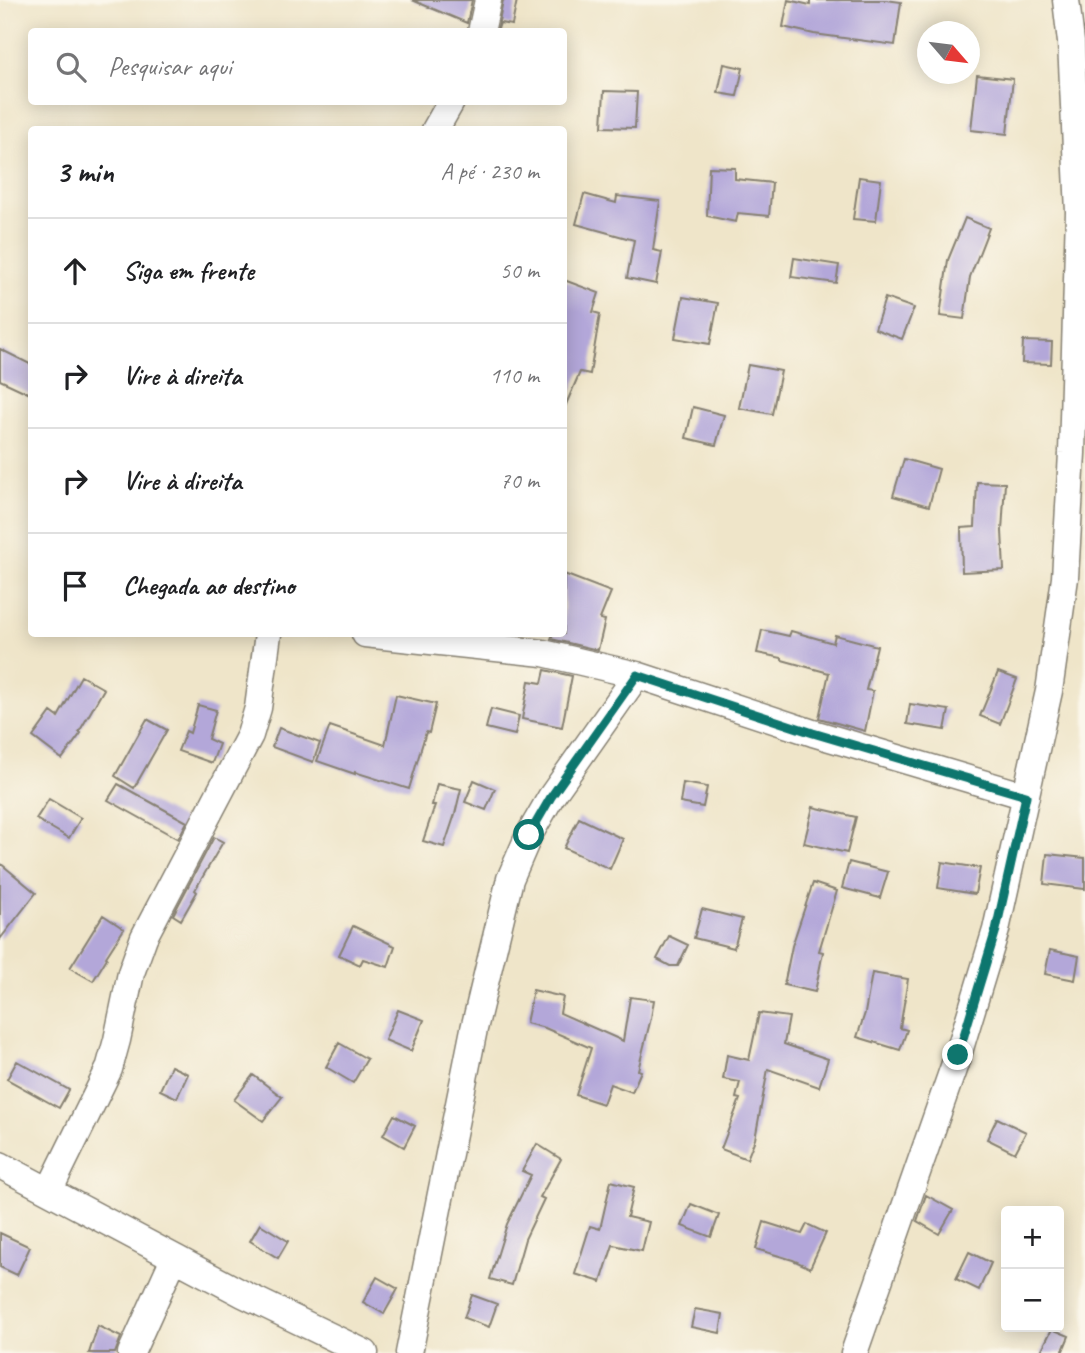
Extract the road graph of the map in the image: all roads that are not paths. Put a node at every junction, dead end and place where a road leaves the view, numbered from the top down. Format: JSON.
{"nodes":[{"id":1,"x":488,"y":0,"type":"edge"},
{"id":2,"x":1066,"y":0,"type":"edge"},
{"id":3,"x":482,"y":28,"type":"edge"},
{"id":4,"x":1078,"y":42,"type":"edge"},
{"id":5,"x":449,"y":105,"type":"edge"},
{"id":6,"x":437,"y":126,"type":"edge"},
{"id":7,"x":1078,"y":453,"type":"edge"},
{"id":8,"x":268,"y":637,"type":"edge"},
{"id":9,"x":393,"y":637,"type":"edge"},
{"id":10,"x":637,"y":675,"type":"junction"},
{"id":11,"x":1026,"y":796,"type":"junction"},
{"id":12,"x":0,"y":1165,"type":"edge"},
{"id":13,"x":49,"y":1191,"type":"junction"},
{"id":14,"x":174,"y":1258,"type":"junction"},
{"id":15,"x":131,"y":1353,"type":"edge"},
{"id":16,"x":365,"y":1353,"type":"edge"},
{"id":17,"x":409,"y":1353,"type":"edge"},
{"id":18,"x":854,"y":1353,"type":"edge"}],
"edges":[{"from":1,"to":3,"type":"street"},
{"from":2,"to":4,"type":"street"},
{"from":4,"to":7,"type":"street"},
{"from":5,"to":6,"type":"street"},
{"from":7,"to":11,"type":"street"},
{"from":8,"to":13,"type":"street"},
{"from":9,"to":10,"type":"street"},
{"from":10,"to":11,"type":"street"},
{"from":10,"to":17,"type":"street"},
{"from":11,"to":18,"type":"street"},
{"from":12,"to":13,"type":"street"},
{"from":13,"to":14,"type":"street"},
{"from":14,"to":15,"type":"street"},
{"from":14,"to":16,"type":"street"}]}
